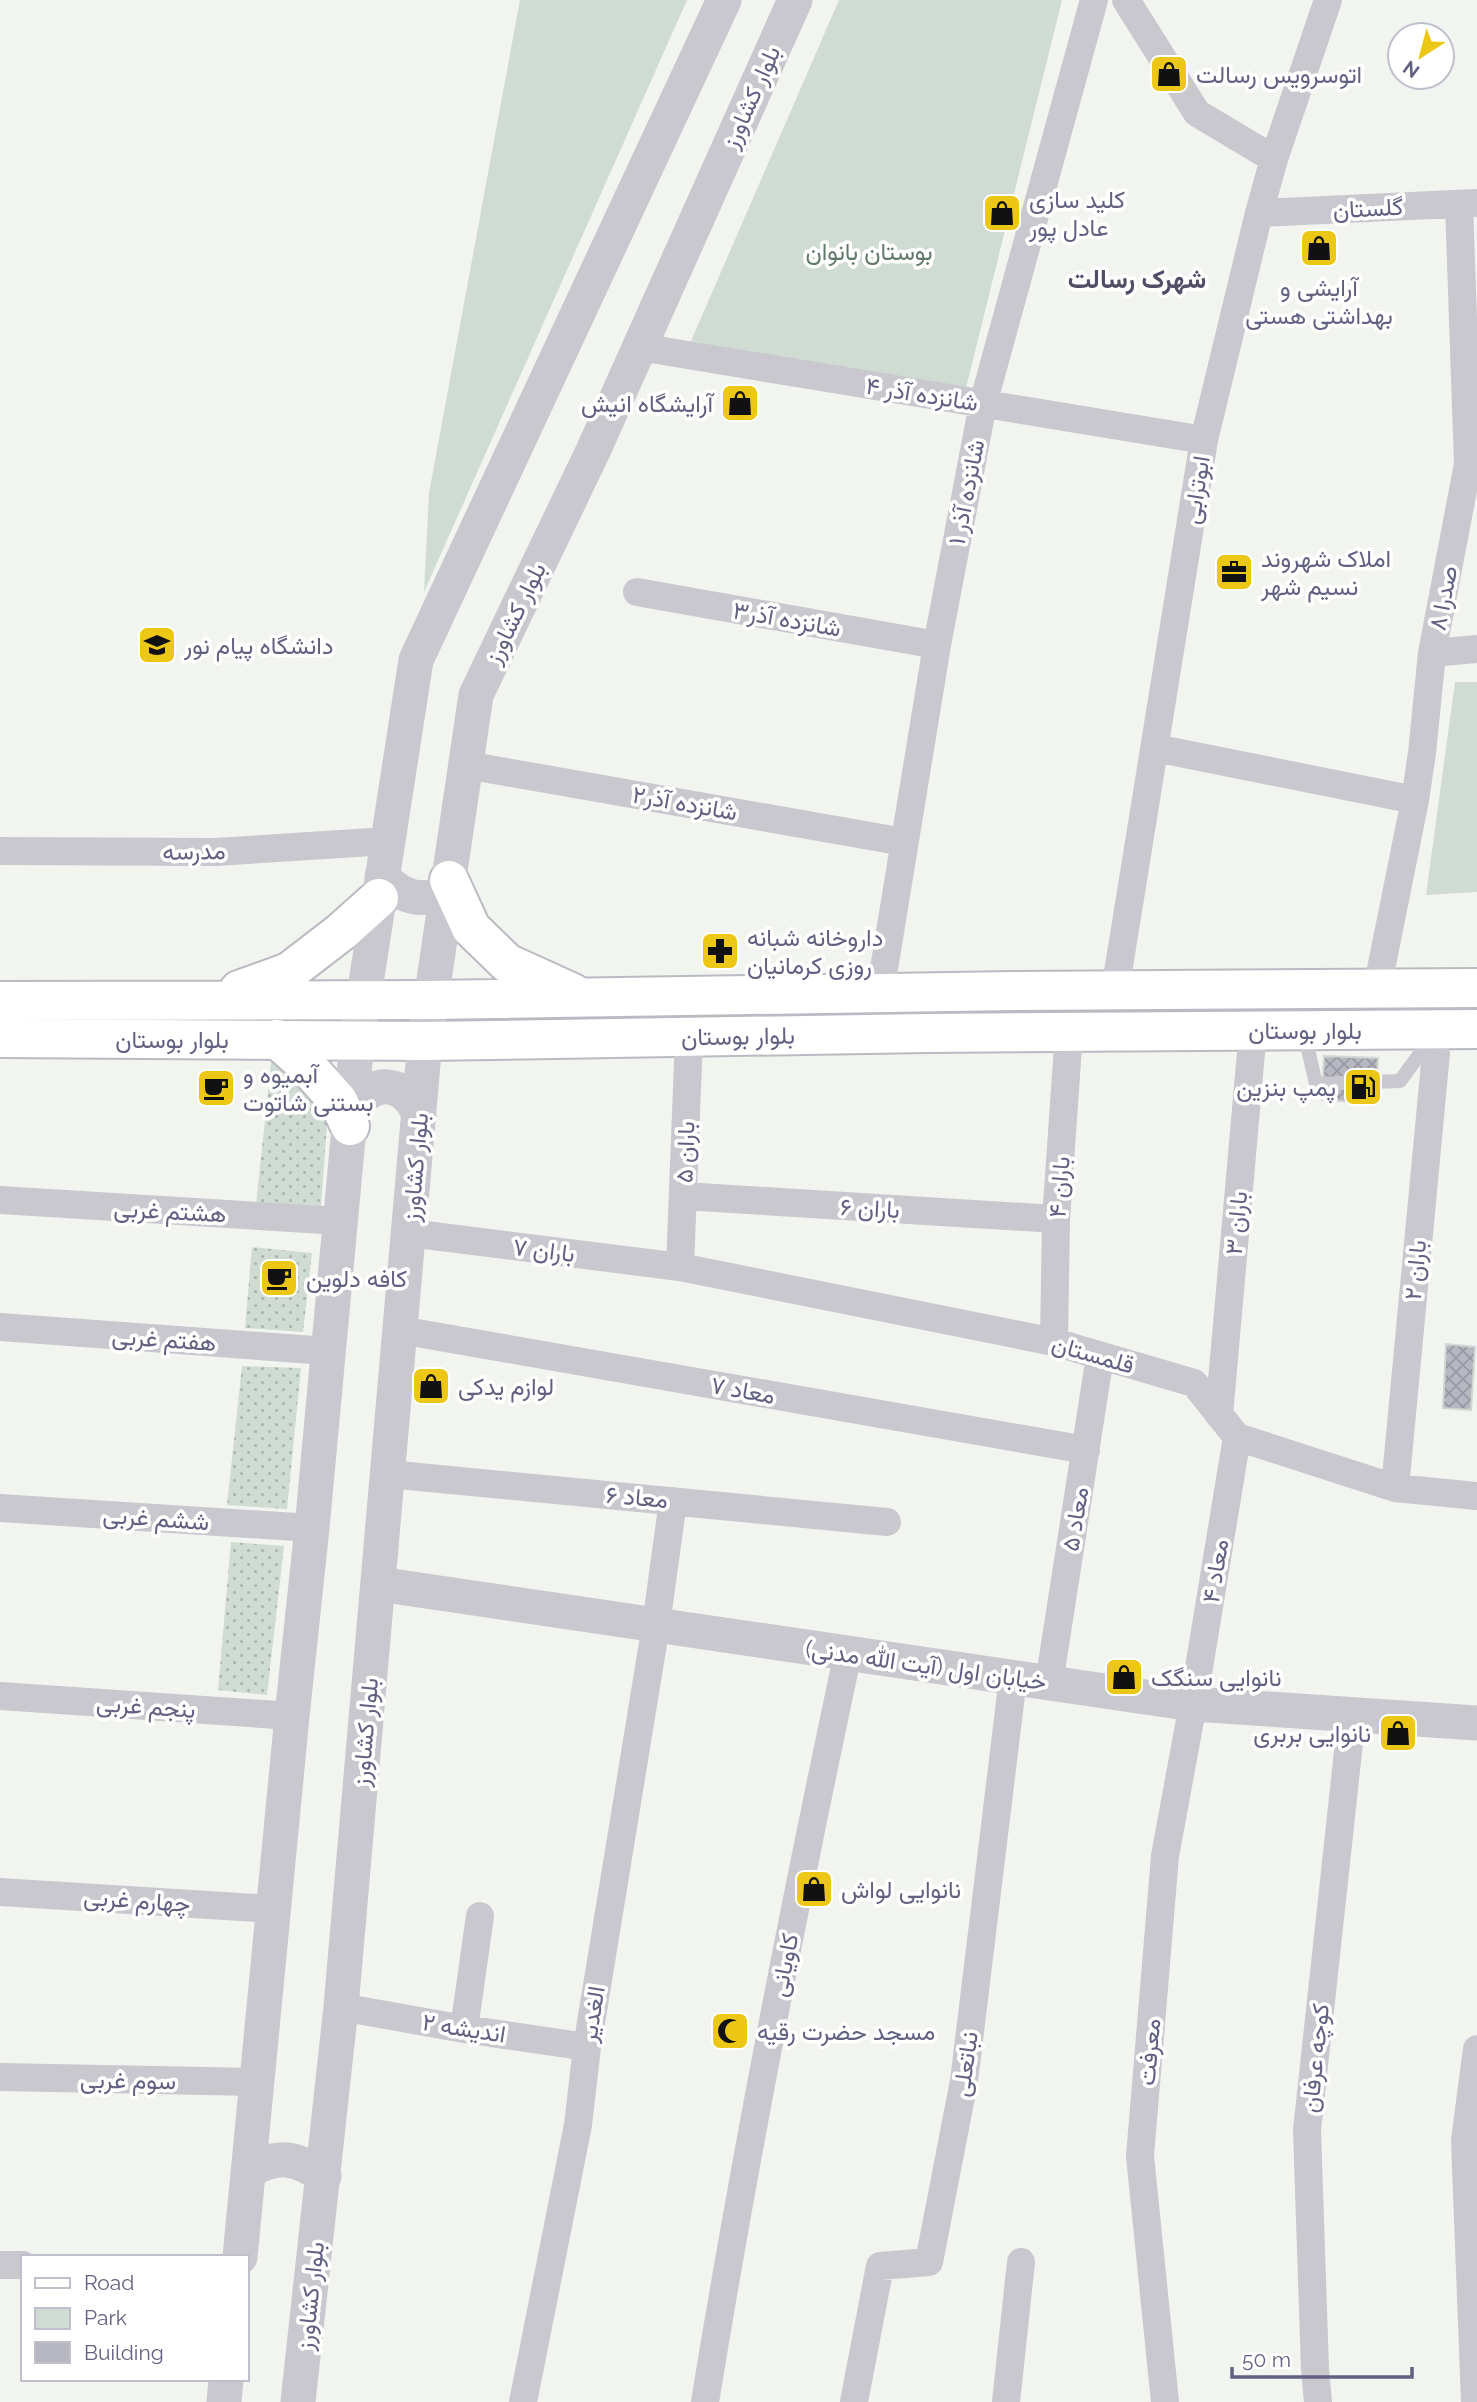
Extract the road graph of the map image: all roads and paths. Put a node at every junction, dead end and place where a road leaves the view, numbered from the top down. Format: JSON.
{"nodes":[{"id":1,"x":724,"y":0,"type":"edge"},
{"id":2,"x":795,"y":0,"type":"edge"},
{"id":3,"x":1094,"y":0,"type":"edge"},
{"id":4,"x":1126,"y":0,"type":"edge"},
{"id":5,"x":1333,"y":0,"type":"edge"},
{"id":6,"x":1275,"y":159,"type":"junction"},
{"id":7,"x":1468,"y":204,"type":"edge"},
{"id":8,"x":1259,"y":213,"type":"junction"},
{"id":9,"x":639,"y":347,"type":"junction"},
{"id":10,"x":983,"y":404,"type":"junction"},
{"id":11,"x":1204,"y":440,"type":"junction"},
{"id":12,"x":1472,"y":462,"type":"edge"},
{"id":13,"x":637,"y":592,"type":"dead end"},
{"id":14,"x":937,"y":645,"type":"junction"},
{"id":15,"x":1477,"y":649,"type":"edge"},
{"id":16,"x":1432,"y":653,"type":"junction"},
{"id":17,"x":1155,"y":748,"type":"junction"},
{"id":18,"x":466,"y":765,"type":"junction"},
{"id":19,"x":1415,"y":800,"type":"junction"},
{"id":20,"x":388,"y":841,"type":"junction"},
{"id":21,"x":904,"y":842,"type":"junction"},
{"id":22,"x":0,"y":851,"type":"edge"},
{"id":23,"x":448,"y":886,"type":"junction"},
{"id":24,"x":381,"y":887,"type":"junction"},
{"id":25,"x":1477,"y":988,"type":"edge"},
{"id":26,"x":1377,"y":989,"type":"junction"},
{"id":27,"x":1013,"y":991,"type":"junction"},
{"id":28,"x":1115,"y":991,"type":"junction"},
{"id":29,"x":880,"y":993,"type":"junction"},
{"id":30,"x":585,"y":998,"type":"junction"},
{"id":31,"x":363,"y":999,"type":"junction"},
{"id":32,"x":212,"y":1000,"type":"junction"},
{"id":33,"x":431,"y":1000,"type":"junction"},
{"id":34,"x":0,"y":1001,"type":"edge"},
{"id":35,"x":1477,"y":1029,"type":"edge"},
{"id":36,"x":1253,"y":1030,"type":"junction"},
{"id":37,"x":1304,"y":1030,"type":"junction"},
{"id":38,"x":1012,"y":1032,"type":"junction"},
{"id":39,"x":1069,"y":1032,"type":"junction"},
{"id":40,"x":689,"y":1037,"type":"junction"},
{"id":41,"x":0,"y":1038,"type":"edge"},
{"id":42,"x":278,"y":1039,"type":"junction"},
{"id":43,"x":357,"y":1041,"type":"junction"},
{"id":44,"x":425,"y":1041,"type":"junction"},
{"id":45,"x":1437,"y":1041,"type":"junction"},
{"id":46,"x":419,"y":1115,"type":"junction"},
{"id":47,"x":351,"y":1119,"type":"junction"},
{"id":48,"x":683,"y":1196,"type":"junction"},
{"id":49,"x":0,"y":1200,"type":"edge"},
{"id":50,"x":1056,"y":1219,"type":"junction"},
{"id":51,"x":340,"y":1221,"type":"junction"},
{"id":52,"x":409,"y":1233,"type":"junction"},
{"id":53,"x":680,"y":1267,"type":"junction"},
{"id":54,"x":0,"y":1326,"type":"edge"},
{"id":55,"x":400,"y":1330,"type":"junction"},
{"id":56,"x":1054,"y":1342,"type":"junction"},
{"id":57,"x":327,"y":1352,"type":"junction"},
{"id":58,"x":1100,"y":1356,"type":"junction"},
{"id":59,"x":1219,"y":1415,"type":"junction"},
{"id":60,"x":1237,"y":1437,"type":"junction"},
{"id":61,"x":1086,"y":1450,"type":"junction"},
{"id":62,"x":387,"y":1474,"type":"junction"},
{"id":63,"x":1395,"y":1488,"type":"junction"},
{"id":64,"x":1477,"y":1496,"type":"edge"},
{"id":65,"x":673,"y":1501,"type":"junction"},
{"id":66,"x":0,"y":1508,"type":"edge"},
{"id":67,"x":887,"y":1522,"type":"dead end"},
{"id":68,"x":312,"y":1528,"type":"junction"},
{"id":69,"x":378,"y":1584,"type":"junction"},
{"id":70,"x":656,"y":1625,"type":"junction"},
{"id":71,"x":848,"y":1653,"type":"junction"},
{"id":72,"x":1013,"y":1678,"type":"junction"},
{"id":73,"x":1049,"y":1683,"type":"junction"},
{"id":74,"x":0,"y":1696,"type":"edge"},
{"id":75,"x":1193,"y":1704,"type":"junction"},
{"id":76,"x":1352,"y":1715,"type":"junction"},
{"id":77,"x":292,"y":1716,"type":"junction"},
{"id":78,"x":1477,"y":1723,"type":"edge"},
{"id":79,"x":0,"y":1892,"type":"edge"},
{"id":80,"x":273,"y":1909,"type":"junction"},
{"id":81,"x":480,"y":1916,"type":"dead end"},
{"id":82,"x":341,"y":2007,"type":"junction"},
{"id":83,"x":464,"y":2029,"type":"junction"},
{"id":84,"x":587,"y":2047,"type":"junction"},
{"id":85,"x":1477,"y":2049,"type":"edge"},
{"id":86,"x":0,"y":2077,"type":"edge"},
{"id":87,"x":257,"y":2082,"type":"junction"},
{"id":88,"x":248,"y":2171,"type":"junction"},
{"id":89,"x":324,"y":2176,"type":"junction"},
{"id":90,"x":240,"y":2255,"type":"edge"},
{"id":91,"x":1021,"y":2262,"type":"dead end"},
{"id":92,"x":0,"y":2265,"type":"edge"},
{"id":93,"x":21,"y":2265,"type":"edge"},
{"id":94,"x":226,"y":2381,"type":"edge"},
{"id":95,"x":224,"y":2402,"type":"edge"},
{"id":96,"x":299,"y":2402,"type":"edge"},
{"id":97,"x":523,"y":2402,"type":"edge"},
{"id":98,"x":705,"y":2402,"type":"edge"},
{"id":99,"x":854,"y":2402,"type":"edge"},
{"id":100,"x":1006,"y":2402,"type":"edge"},
{"id":101,"x":1165,"y":2402,"type":"edge"},
{"id":102,"x":1318,"y":2402,"type":"edge"},
{"id":103,"x":1475,"y":2402,"type":"edge"}],
"edges":[{"from":1,"to":20,"type":"street"},
{"from":2,"to":9,"type":"street","name":"بلوار کشاورز"},
{"from":3,"to":10,"type":"street","name":"شانزده آذر ۱"},
{"from":4,"to":6,"type":"street"},
{"from":5,"to":6,"type":"street","name":"ابوترابی"},
{"from":6,"to":8,"type":"street","name":"ابوترابی"},
{"from":7,"to":8,"type":"street","name":"گلستان"},
{"from":7,"to":12,"type":"street","name":"صدرا ۸"},
{"from":8,"to":11,"type":"street","name":"ابوترابی"},
{"from":9,"to":10,"type":"street","name":"شانزده آذر ۴"},
{"from":9,"to":18,"type":"street","name":"بلوار کشاورز"},
{"from":10,"to":11,"type":"street","name":"شانزده آذر ۴"},
{"from":10,"to":14,"type":"street","name":"شانزده آذر ۱"},
{"from":11,"to":17,"type":"street","name":"ابوترابی"},
{"from":12,"to":16,"type":"street","name":"صدرا ۸"},
{"from":13,"to":14,"type":"street","name":"شانزده آذر۳"},
{"from":14,"to":21,"type":"street","name":"شانزده آذر ۱"},
{"from":15,"to":16,"type":"street"},
{"from":16,"to":19,"type":"street","name":"صدرا ۸"},
{"from":17,"to":19,"type":"street"},
{"from":17,"to":28,"type":"street","name":"ابوترابی"},
{"from":18,"to":21,"type":"street","name":"شانزده آذر۲"},
{"from":18,"to":23,"type":"street","name":"بلوار کشاورز"},
{"from":19,"to":26,"type":"street","name":"صدرا ۸"},
{"from":20,"to":22,"type":"street","name":"مدرسه"},
{"from":20,"to":24,"type":"street"},
{"from":21,"to":29,"type":"street","name":"شانزده آذر ۱"},
{"from":23,"to":24,"type":"street"},
{"from":23,"to":30,"type":"main road"},
{"from":23,"to":33,"type":"street","name":"بلوار کشاورز"},
{"from":24,"to":31,"type":"street"},
{"from":24,"to":32,"type":"main road"},
{"from":25,"to":26,"type":"main road","name":"بلوار بوستان"},
{"from":26,"to":28,"type":"main road","name":"بلوار بوستان"},
{"from":27,"to":28,"type":"main road","name":"بلوار بوستان"},
{"from":27,"to":29,"type":"main road","name":"بلوار بوستان"},
{"from":27,"to":38,"type":"main road"},
{"from":29,"to":30,"type":"main road","name":"بلوار بوستان"},
{"from":30,"to":33,"type":"main road","name":"بلوار بوستان"},
{"from":31,"to":32,"type":"main road","name":"بلوار بوستان"},
{"from":31,"to":33,"type":"main road","name":"بلوار بوستان"},
{"from":31,"to":43,"type":"street"},
{"from":32,"to":34,"type":"main road","name":"بلوار بوستان"},
{"from":33,"to":44,"type":"street","name":"بلوار کشاورز"},
{"from":35,"to":45,"type":"main road","name":"بلوار بوستان"},
{"from":36,"to":37,"type":"main road","name":"بلوار بوستان"},
{"from":36,"to":39,"type":"main road","name":"بلوار بوستان"},
{"from":36,"to":59,"type":"street","name":"باران ۳"},
{"from":37,"to":45,"type":"main road","name":"بلوار بوستان"},
{"from":37,"to":45,"type":"lane"},
{"from":38,"to":39,"type":"main road","name":"بلوار بوستان"},
{"from":38,"to":40,"type":"main road","name":"بلوار بوستان"},
{"from":39,"to":50,"type":"street","name":"باران ۴"},
{"from":40,"to":44,"type":"main road","name":"بلوار بوستان"},
{"from":40,"to":48,"type":"street","name":"باران ۵"},
{"from":41,"to":42,"type":"main road","name":"بلوار بوستان"},
{"from":42,"to":43,"type":"main road","name":"بلوار بوستان"},
{"from":42,"to":47,"type":"main road"},
{"from":43,"to":44,"type":"main road","name":"بلوار بوستان"},
{"from":43,"to":47,"type":"street"},
{"from":44,"to":46,"type":"street","name":"بلوار کشاورز"},
{"from":45,"to":63,"type":"street","name":"باران ۲"},
{"from":46,"to":47,"type":"street"},
{"from":46,"to":52,"type":"street","name":"بلوار کشاورز"},
{"from":47,"to":51,"type":"street"},
{"from":48,"to":50,"type":"street","name":"باران ۶"},
{"from":48,"to":53,"type":"street","name":"باران ۵"},
{"from":49,"to":51,"type":"street","name":"هشتم غربی"},
{"from":50,"to":56,"type":"street","name":"باران ۴"},
{"from":51,"to":57,"type":"street"},
{"from":52,"to":53,"type":"street","name":"باران ۷"},
{"from":52,"to":55,"type":"street","name":"بلوار کشاورز"},
{"from":53,"to":56,"type":"street","name":"قلمستان"},
{"from":54,"to":57,"type":"street","name":"هفتم غربی"},
{"from":55,"to":61,"type":"street","name":"معاد ۷"},
{"from":55,"to":62,"type":"street","name":"بلوار کشاورز"},
{"from":56,"to":58,"type":"street","name":"قلمستان"},
{"from":57,"to":68,"type":"street"},
{"from":58,"to":59,"type":"street","name":"قلمستان"},
{"from":58,"to":61,"type":"street","name":"معاد ۵"},
{"from":59,"to":60,"type":"street","name":"قلمستان"},
{"from":60,"to":63,"type":"street"},
{"from":60,"to":75,"type":"street","name":"معاد ۴"},
{"from":61,"to":73,"type":"street","name":"معاد ۵"},
{"from":62,"to":65,"type":"street","name":"معاد ۶"},
{"from":62,"to":69,"type":"street","name":"بلوار کشاورز"},
{"from":63,"to":64,"type":"street"},
{"from":65,"to":67,"type":"street","name":"معاد ۶"},
{"from":65,"to":70,"type":"street","name":"الغدیر"},
{"from":66,"to":68,"type":"street","name":"ششم غربی"},
{"from":68,"to":77,"type":"street"},
{"from":69,"to":70,"type":"street","name":"خیابان اول (آیت الله مدنی)"},
{"from":69,"to":82,"type":"street","name":"بلوار کشاورز"},
{"from":70,"to":71,"type":"street","name":"خیابان اول (آیت الله مدنی)"},
{"from":70,"to":84,"type":"street","name":"الغدیر"},
{"from":71,"to":72,"type":"street","name":"خیابان اول (آیت الله مدنی)"},
{"from":71,"to":98,"type":"street","name":"کاویانی"},
{"from":72,"to":73,"type":"street","name":"خیابان اول (آیت الله مدنی)"},
{"from":72,"to":99,"type":"street","name":"نباتعلی"},
{"from":73,"to":75,"type":"street","name":"خیابان اول (آیت الله مدنی)"},
{"from":74,"to":77,"type":"street","name":"پنجم غربی"},
{"from":75,"to":76,"type":"street","name":"خیابان اول (آیت الله مدنی)"},
{"from":75,"to":101,"type":"street","name":"معرفت"},
{"from":76,"to":78,"type":"street","name":"خیابان اول (آیت الله مدنی)"},
{"from":76,"to":102,"type":"street","name":"کوچه عرفان"},
{"from":77,"to":80,"type":"street"},
{"from":79,"to":80,"type":"street","name":"چهارم غربی"},
{"from":80,"to":87,"type":"street"},
{"from":81,"to":83,"type":"street"},
{"from":82,"to":83,"type":"street","name":"اندیشه ۲"},
{"from":82,"to":89,"type":"street","name":"بلوار کشاورز"},
{"from":83,"to":84,"type":"street","name":"اندیشه ۲"},
{"from":84,"to":97,"type":"street","name":"الغدیر"},
{"from":85,"to":103,"type":"street"},
{"from":86,"to":87,"type":"street","name":"سوم غربی"},
{"from":87,"to":88,"type":"street"},
{"from":88,"to":89,"type":"street"},
{"from":88,"to":90,"type":"street"},
{"from":89,"to":96,"type":"street","name":"بلوار کشاورز"},
{"from":91,"to":100,"type":"street"},
{"from":92,"to":93,"type":"street"},
{"from":94,"to":95,"type":"street"}]}
